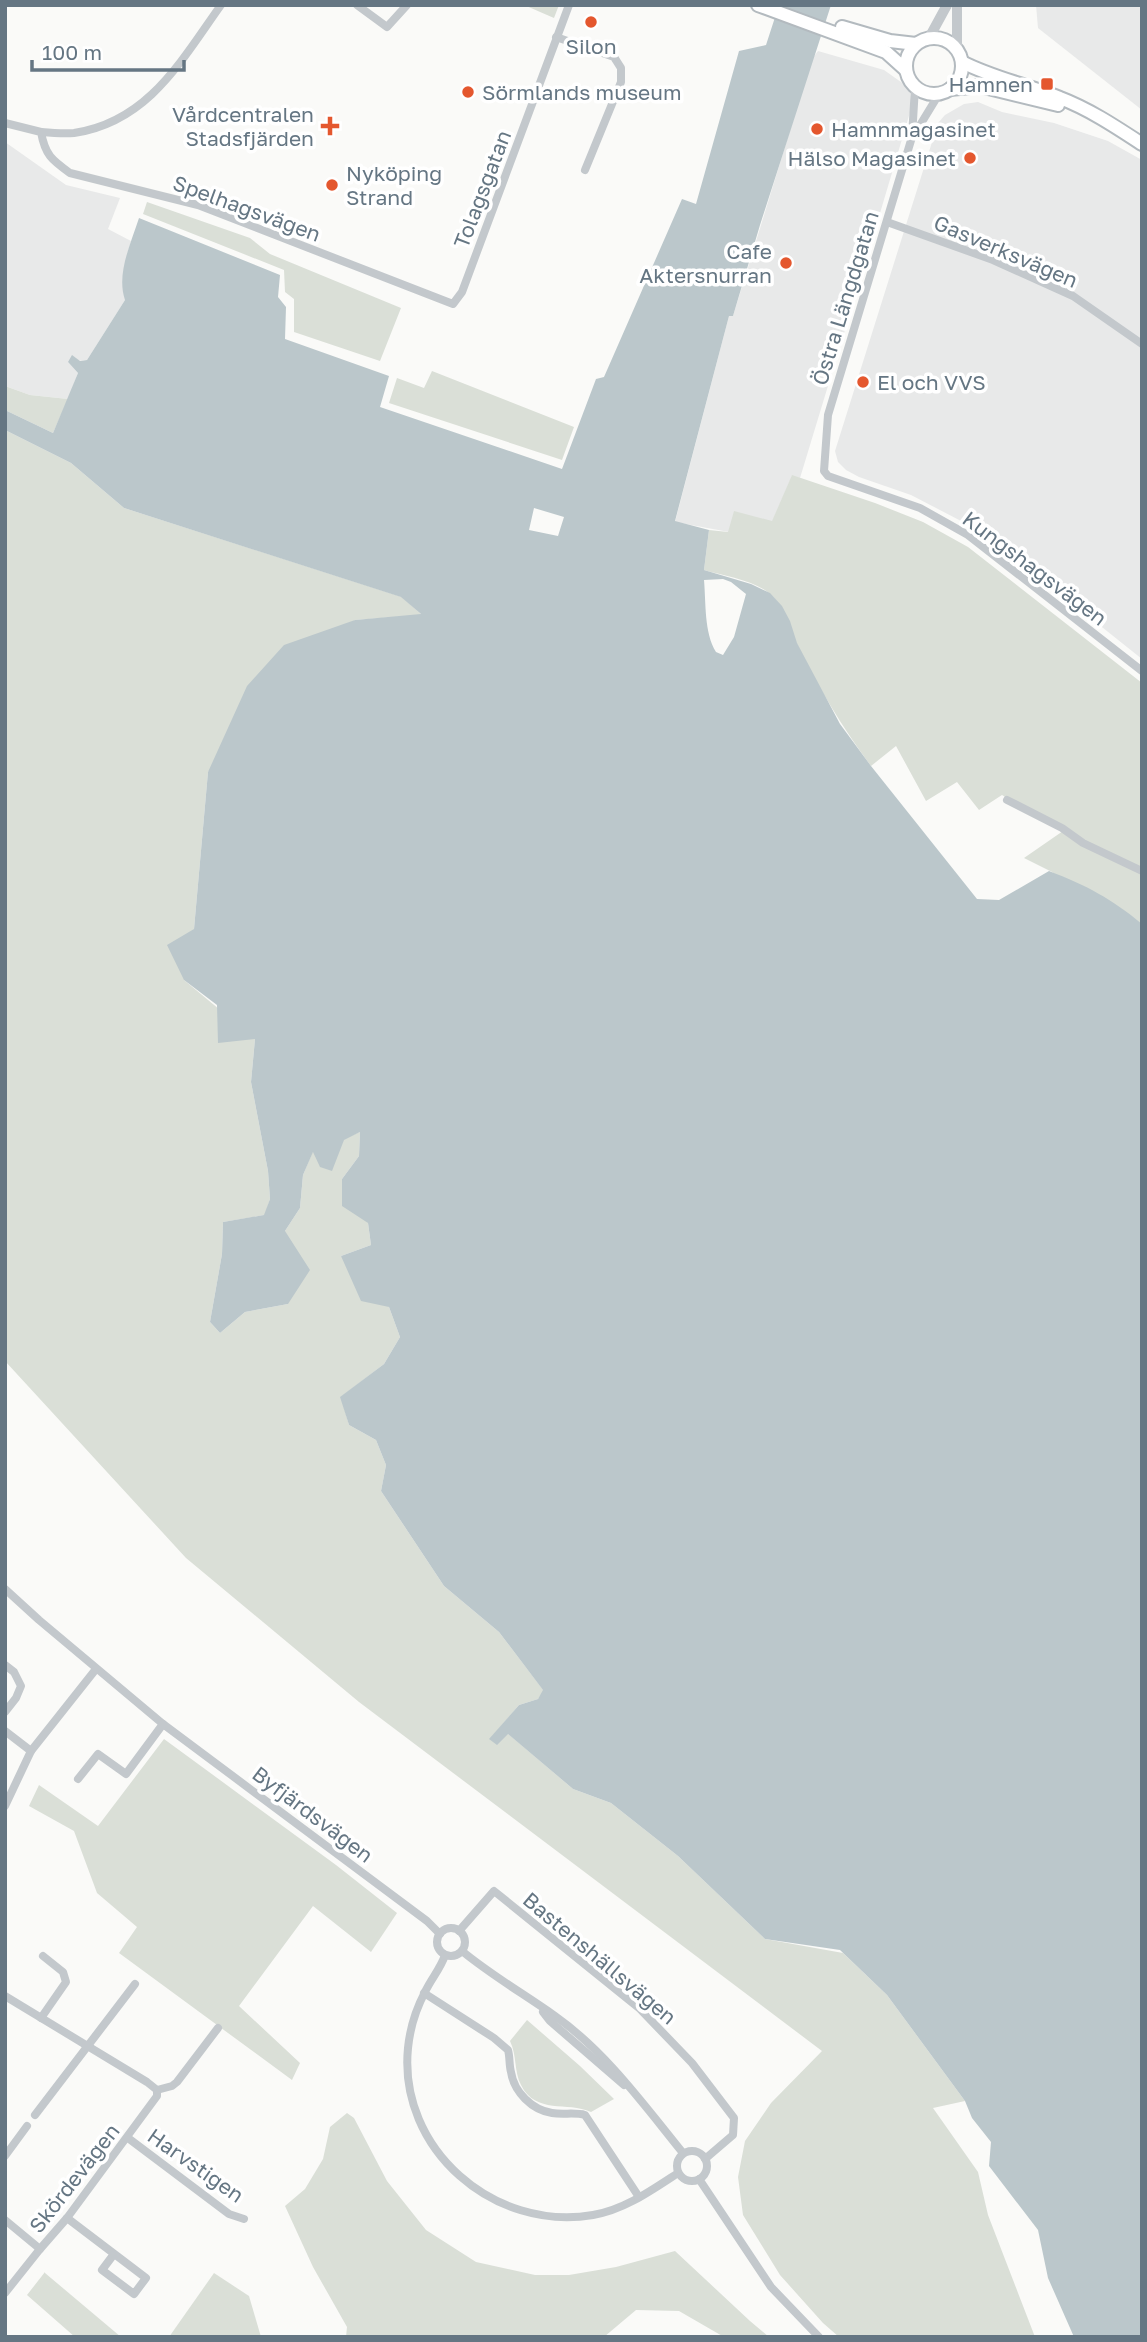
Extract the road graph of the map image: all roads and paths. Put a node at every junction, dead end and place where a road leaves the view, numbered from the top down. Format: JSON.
{"nodes":[{"id":1,"x":221,"y":5,"type":"edge"},
{"id":2,"x":357,"y":5,"type":"edge"},
{"id":3,"x":407,"y":5,"type":"edge"},
{"id":4,"x":569,"y":5,"type":"edge"},
{"id":5,"x":758,"y":5,"type":"edge"},
{"id":6,"x":947,"y":5,"type":"edge"},
{"id":7,"x":957,"y":5,"type":"edge"},
{"id":8,"x":776,"y":8,"type":"edge"},
{"id":9,"x":826,"y":25,"type":"junction"},
{"id":10,"x":556,"y":37,"type":"junction"},
{"id":11,"x":929,"y":38,"type":"junction"},
{"id":12,"x":916,"y":44,"type":"junction"},
{"id":13,"x":960,"y":57,"type":"junction"},
{"id":14,"x":906,"y":70,"type":"junction"},
{"id":15,"x":915,"y":87,"type":"junction"},
{"id":16,"x":944,"y":91,"type":"junction"},
{"id":17,"x":1102,"y":118,"type":"junction"},
{"id":18,"x":5,"y":123,"type":"edge"},
{"id":19,"x":41,"y":132,"type":"junction"},
{"id":20,"x":912,"y":137,"type":"junction"},
{"id":21,"x":1142,"y":144,"type":"edge"},
{"id":22,"x":586,"y":170,"type":"dead end"},
{"id":23,"x":887,"y":222,"type":"junction"},
{"id":24,"x":453,"y":304,"type":"joint"},
{"id":25,"x":1142,"y":344,"type":"edge"},
{"id":26,"x":824,"y":471,"type":"joint"},
{"id":27,"x":1142,"y":671,"type":"edge"},
{"id":28,"x":1007,"y":800,"type":"dead end"},
{"id":29,"x":1142,"y":871,"type":"edge"},
{"id":30,"x":5,"y":1589,"type":"edge"},
{"id":31,"x":5,"y":1665,"type":"edge"},
{"id":32,"x":96,"y":1669,"type":"junction"},
{"id":33,"x":5,"y":1712,"type":"edge"},
{"id":34,"x":163,"y":1724,"type":"junction"},
{"id":35,"x":5,"y":1731,"type":"edge"},
{"id":36,"x":31,"y":1751,"type":"junction"},
{"id":37,"x":78,"y":1779,"type":"dead end"},
{"id":38,"x":5,"y":1806,"type":"edge"},
{"id":39,"x":459,"y":1931,"type":"junction"},
{"id":40,"x":440,"y":1934,"type":"junction"},
{"id":41,"x":462,"y":1951,"type":"junction"},
{"id":42,"x":445,"y":1955,"type":"junction"},
{"id":43,"x":43,"y":1956,"type":"dead end"},
{"id":44,"x":135,"y":1984,"type":"dead end"},
{"id":45,"x":424,"y":1993,"type":"junction"},
{"id":46,"x":5,"y":1996,"type":"edge"},
{"id":47,"x":41,"y":2018,"type":"junction"},
{"id":48,"x":218,"y":2028,"type":"dead end"},
{"id":49,"x":87,"y":2046,"type":"junction"},
{"id":50,"x":156,"y":2090,"type":"junction"},
{"id":51,"x":35,"y":2115,"type":"dead end"},
{"id":52,"x":27,"y":2126,"type":"dead end"},
{"id":53,"x":128,"y":2138,"type":"junction"},
{"id":54,"x":683,"y":2154,"type":"junction"},
{"id":55,"x":5,"y":2156,"type":"edge"},
{"id":56,"x":705,"y":2159,"type":"junction"},
{"id":57,"x":678,"y":2173,"type":"junction"},
{"id":58,"x":699,"y":2179,"type":"junction"},
{"id":59,"x":639,"y":2197,"type":"junction"},
{"id":60,"x":67,"y":2218,"type":"junction"},
{"id":61,"x":244,"y":2219,"type":"dead end"},
{"id":62,"x":5,"y":2220,"type":"edge"},
{"id":63,"x":40,"y":2249,"type":"junction"},
{"id":64,"x":114,"y":2254,"type":"junction"},
{"id":65,"x":5,"y":2293,"type":"edge"},
{"id":66,"x":819,"y":2337,"type":"edge"}],
"edges":[{"from":1,"to":19,"type":"street"},
{"from":2,"to":3,"type":"street"},
{"from":4,"to":10,"type":"street","name":"Tolagsgatan"},
{"from":5,"to":8,"type":"main road"},
{"from":6,"to":11,"type":"street"},
{"from":7,"to":13,"type":"street"},
{"from":8,"to":9,"type":"main road"},
{"from":9,"to":12,"type":"main road"},
{"from":9,"to":14,"type":"main road"},
{"from":10,"to":22,"type":"street"},
{"from":10,"to":24,"type":"street","name":"Tolagsgatan"},
{"from":11,"to":12,"type":"main road"},
{"from":11,"to":13,"type":"main road"},
{"from":12,"to":14,"type":"main road"},
{"from":13,"to":16,"type":"main road"},
{"from":13,"to":17,"type":"main road"},
{"from":14,"to":15,"type":"main road"},
{"from":15,"to":16,"type":"main road"},
{"from":15,"to":20,"type":"street","name":"Östra Längdgatan"},
{"from":16,"to":17,"type":"main road"},
{"from":16,"to":20,"type":"street","name":"Östra Längdgatan"},
{"from":17,"to":21,"type":"main road"},
{"from":18,"to":19,"type":"street"},
{"from":19,"to":24,"type":"street","name":"Spelhagsvägen"},
{"from":20,"to":23,"type":"street","name":"Östra Längdgatan"},
{"from":23,"to":25,"type":"street","name":"Gasverksvägen"},
{"from":23,"to":26,"type":"street","name":"Östra Längdgatan"},
{"from":26,"to":27,"type":"street","name":"Kungshagsvägen"},
{"from":28,"to":29,"type":"street"},
{"from":30,"to":32,"type":"street","name":"Byfjärdsvägen"},
{"from":31,"to":33,"type":"street"},
{"from":32,"to":34,"type":"street","name":"Byfjärdsvägen"},
{"from":32,"to":36,"type":"street"},
{"from":34,"to":37,"type":"street"},
{"from":34,"to":40,"type":"street","name":"Byfjärdsvägen"},
{"from":35,"to":36,"type":"street"},
{"from":36,"to":38,"type":"street"},
{"from":39,"to":40,"type":"street"},
{"from":39,"to":41,"type":"street"},
{"from":39,"to":56,"type":"street","name":"Bastenshällsvägen"},
{"from":40,"to":42,"type":"street"},
{"from":41,"to":42,"type":"street"},
{"from":41,"to":54,"type":"street"},
{"from":42,"to":45,"type":"street"},
{"from":43,"to":47,"type":"street"},
{"from":44,"to":49,"type":"street"},
{"from":45,"to":59,"type":"street"},
{"from":45,"to":59,"type":"street"},
{"from":46,"to":47,"type":"street"},
{"from":47,"to":49,"type":"street"},
{"from":48,"to":50,"type":"street"},
{"from":49,"to":50,"type":"street"},
{"from":49,"to":51,"type":"street"},
{"from":50,"to":53,"type":"street","name":"Skördevägen"},
{"from":52,"to":55,"type":"street"},
{"from":53,"to":60,"type":"street","name":"Skördevägen"},
{"from":53,"to":61,"type":"street","name":"Harvstigen"},
{"from":54,"to":56,"type":"street"},
{"from":54,"to":57,"type":"street"},
{"from":56,"to":58,"type":"street"},
{"from":57,"to":58,"type":"street"},
{"from":57,"to":59,"type":"street"},
{"from":58,"to":66,"type":"street"},
{"from":60,"to":63,"type":"street","name":"Skördevägen"},
{"from":60,"to":64,"type":"street"},
{"from":62,"to":63,"type":"street","name":"Skördevägen"},
{"from":63,"to":65,"type":"street"},
{"from":64,"to":64,"type":"street"}]}
